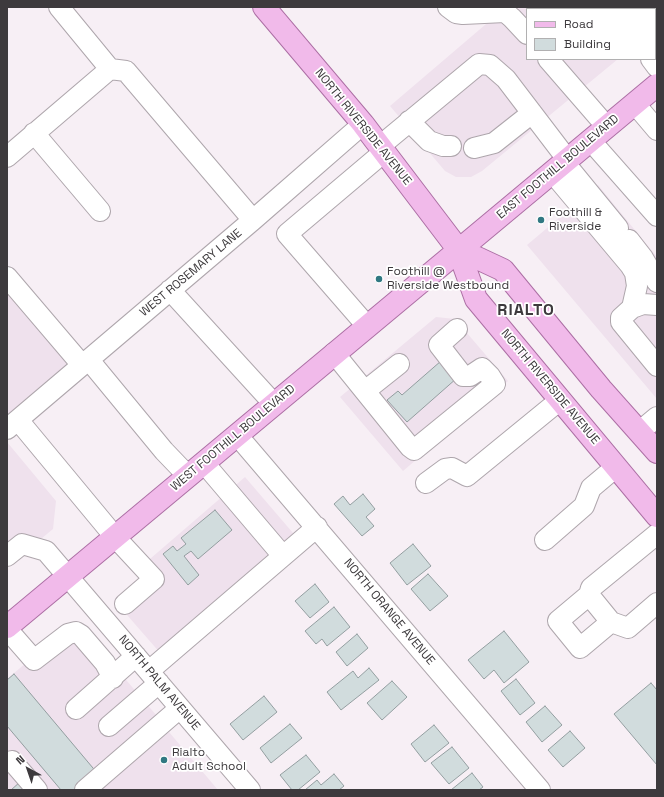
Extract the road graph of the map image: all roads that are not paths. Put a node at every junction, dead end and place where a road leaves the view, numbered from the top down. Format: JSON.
{"nodes":[{"id":1,"x":59,"y":7,"type":"edge"},
{"id":2,"x":264,"y":7,"type":"edge"},
{"id":3,"x":448,"y":7,"type":"edge"},
{"id":4,"x":526,"y":33,"type":"edge"},
{"id":5,"x":549,"y":60,"type":"edge"},
{"id":6,"x":110,"y":69,"type":"junction"},
{"id":7,"x":657,"y":85,"type":"edge"},
{"id":8,"x":635,"y":104,"type":"junction"},
{"id":9,"x":532,"y":113,"type":"junction"},
{"id":10,"x":409,"y":122,"type":"junction"},
{"id":11,"x":363,"y":124,"type":"junction"},
{"id":12,"x":657,"y":130,"type":"edge"},
{"id":13,"x":34,"y":133,"type":"junction"},
{"id":14,"x":598,"y":134,"type":"junction"},
{"id":15,"x":451,"y":146,"type":"dead end"},
{"id":16,"x":474,"y":148,"type":"dead end"},
{"id":17,"x":382,"y":149,"type":"junction"},
{"id":18,"x":7,"y":156,"type":"edge"},
{"id":19,"x":561,"y":164,"type":"junction"},
{"id":20,"x":100,"y":211,"type":"dead end"},
{"id":21,"x":657,"y":216,"type":"edge"},
{"id":22,"x":253,"y":220,"type":"junction"},
{"id":23,"x":458,"y":249,"type":"junction"},
{"id":24,"x":7,"y":277,"type":"edge"},
{"id":25,"x":657,"y":282,"type":"edge"},
{"id":26,"x":170,"y":290,"type":"junction"},
{"id":27,"x":657,"y":305,"type":"edge"},
{"id":28,"x":632,"y":308,"type":"junction"},
{"id":29,"x":367,"y":326,"type":"junction"},
{"id":30,"x":457,"y":329,"type":"dead end"},
{"id":31,"x":334,"y":354,"type":"junction"},
{"id":32,"x":85,"y":362,"type":"junction"},
{"id":33,"x":399,"y":364,"type":"dead end"},
{"id":34,"x":657,"y":366,"type":"edge"},
{"id":35,"x":365,"y":392,"type":"junction"},
{"id":36,"x":560,"y":400,"type":"junction"},
{"id":37,"x":274,"y":404,"type":"junction"},
{"id":38,"x":657,"y":417,"type":"edge"},
{"id":39,"x":12,"y":425,"type":"edge"},
{"id":40,"x":639,"y":432,"type":"junction"},
{"id":41,"x":237,"y":435,"type":"junction"},
{"id":42,"x":657,"y":452,"type":"edge"},
{"id":43,"x":616,"y":467,"type":"junction"},
{"id":44,"x":196,"y":470,"type":"junction"},
{"id":45,"x":426,"y":483,"type":"dead end"},
{"id":46,"x":657,"y":516,"type":"edge"},
{"id":47,"x":317,"y":527,"type":"junction"},
{"id":48,"x":657,"y":534,"type":"edge"},
{"id":49,"x":115,"y":537,"type":"junction"},
{"id":50,"x":545,"y":540,"type":"dead end"},
{"id":51,"x":14,"y":550,"type":"edge"},
{"id":52,"x":283,"y":556,"type":"junction"},
{"id":53,"x":68,"y":576,"type":"junction"},
{"id":54,"x":589,"y":595,"type":"junction"},
{"id":55,"x":657,"y":603,"type":"edge"},
{"id":56,"x":125,"y":604,"type":"dead end"},
{"id":57,"x":611,"y":622,"type":"junction"},
{"id":58,"x":7,"y":628,"type":"edge"},
{"id":59,"x":136,"y":656,"type":"junction"},
{"id":60,"x":154,"y":677,"type":"junction"},
{"id":61,"x":113,"y":678,"type":"junction"},
{"id":62,"x":180,"y":708,"type":"junction"},
{"id":63,"x":76,"y":709,"type":"dead end"},
{"id":64,"x":109,"y":726,"type":"dead end"},
{"id":65,"x":9,"y":761,"type":"edge"},
{"id":66,"x":37,"y":790,"type":"edge"},
{"id":67,"x":85,"y":790,"type":"edge"},
{"id":68,"x":250,"y":790,"type":"edge"},
{"id":69,"x":540,"y":790,"type":"edge"}],
"edges":[{"from":1,"to":6,"type":"street"},
{"from":2,"to":11,"type":"main road","name":"NORTH RIVERSIDE AVENUE"},
{"from":3,"to":4,"type":"street"},
{"from":5,"to":14,"type":"street"},
{"from":6,"to":13,"type":"street"},
{"from":6,"to":22,"type":"street"},
{"from":7,"to":8,"type":"main road","name":"EAST FOOTHILL BOULEVARD"},
{"from":8,"to":12,"type":"street"},
{"from":8,"to":14,"type":"main road","name":"EAST FOOTHILL BOULEVARD"},
{"from":9,"to":10,"type":"street"},
{"from":9,"to":16,"type":"street"},
{"from":9,"to":19,"type":"street"},
{"from":10,"to":15,"type":"street"},
{"from":10,"to":17,"type":"street"},
{"from":11,"to":17,"type":"main road","name":"NORTH RIVERSIDE AVENUE"},
{"from":11,"to":22,"type":"street","name":"WEST ROSEMARY LANE"},
{"from":13,"to":18,"type":"street"},
{"from":13,"to":20,"type":"street"},
{"from":14,"to":19,"type":"main road","name":"EAST FOOTHILL BOULEVARD"},
{"from":14,"to":21,"type":"street"},
{"from":17,"to":23,"type":"main road","name":"NORTH RIVERSIDE AVENUE"},
{"from":17,"to":29,"type":"street"},
{"from":19,"to":23,"type":"main road","name":"EAST FOOTHILL BOULEVARD"},
{"from":19,"to":25,"type":"street"},
{"from":19,"to":28,"type":"street"},
{"from":22,"to":26,"type":"street","name":"WEST ROSEMARY LANE"},
{"from":23,"to":29,"type":"main road","name":"WEST FOOTHILL BOULEVARD"},
{"from":23,"to":36,"type":"main road","name":"NORTH RIVERSIDE AVENUE"},
{"from":23,"to":40,"type":"main road","name":"NORTH RIVERSIDE AVENUE"},
{"from":24,"to":32,"type":"street"},
{"from":26,"to":32,"type":"street","name":"WEST ROSEMARY LANE"},
{"from":26,"to":37,"type":"street"},
{"from":27,"to":28,"type":"street"},
{"from":28,"to":34,"type":"street"},
{"from":29,"to":31,"type":"main road","name":"WEST FOOTHILL BOULEVARD"},
{"from":30,"to":35,"type":"street"},
{"from":31,"to":35,"type":"street"},
{"from":31,"to":37,"type":"main road","name":"WEST FOOTHILL BOULEVARD"},
{"from":32,"to":39,"type":"street","name":"WEST ROSEMARY LANE"},
{"from":32,"to":44,"type":"street"},
{"from":33,"to":35,"type":"street"},
{"from":36,"to":43,"type":"main road","name":"NORTH RIVERSIDE AVENUE"},
{"from":36,"to":45,"type":"street"},
{"from":37,"to":41,"type":"main road","name":"WEST FOOTHILL BOULEVARD"},
{"from":38,"to":40,"type":"street"},
{"from":39,"to":49,"type":"street"},
{"from":40,"to":42,"type":"main road","name":"NORTH RIVERSIDE AVENUE"},
{"from":41,"to":44,"type":"main road","name":"WEST FOOTHILL BOULEVARD"},
{"from":41,"to":47,"type":"street","name":"NORTH ORANGE AVENUE"},
{"from":43,"to":46,"type":"main road","name":"NORTH RIVERSIDE AVENUE"},
{"from":43,"to":50,"type":"street"},
{"from":44,"to":49,"type":"main road","name":"WEST FOOTHILL BOULEVARD"},
{"from":44,"to":52,"type":"street"},
{"from":47,"to":52,"type":"street"},
{"from":47,"to":69,"type":"street","name":"NORTH ORANGE AVENUE"},
{"from":48,"to":54,"type":"street"},
{"from":49,"to":53,"type":"main road","name":"WEST FOOTHILL BOULEVARD"},
{"from":49,"to":56,"type":"street"},
{"from":51,"to":53,"type":"street","name":"NORTH PALM AVENUE"},
{"from":52,"to":60,"type":"street"},
{"from":53,"to":58,"type":"main road","name":"WEST FOOTHILL BOULEVARD"},
{"from":53,"to":59,"type":"street","name":"NORTH PALM AVENUE"},
{"from":54,"to":57,"type":"street"},
{"from":54,"to":57,"type":"street"},
{"from":55,"to":57,"type":"street"},
{"from":58,"to":61,"type":"street"},
{"from":59,"to":60,"type":"street","name":"NORTH PALM AVENUE"},
{"from":59,"to":61,"type":"street"},
{"from":60,"to":62,"type":"street","name":"NORTH PALM AVENUE"},
{"from":60,"to":64,"type":"street"},
{"from":61,"to":63,"type":"street"},
{"from":62,"to":67,"type":"street"},
{"from":62,"to":68,"type":"street","name":"NORTH PALM AVENUE"},
{"from":65,"to":66,"type":"street"}]}
